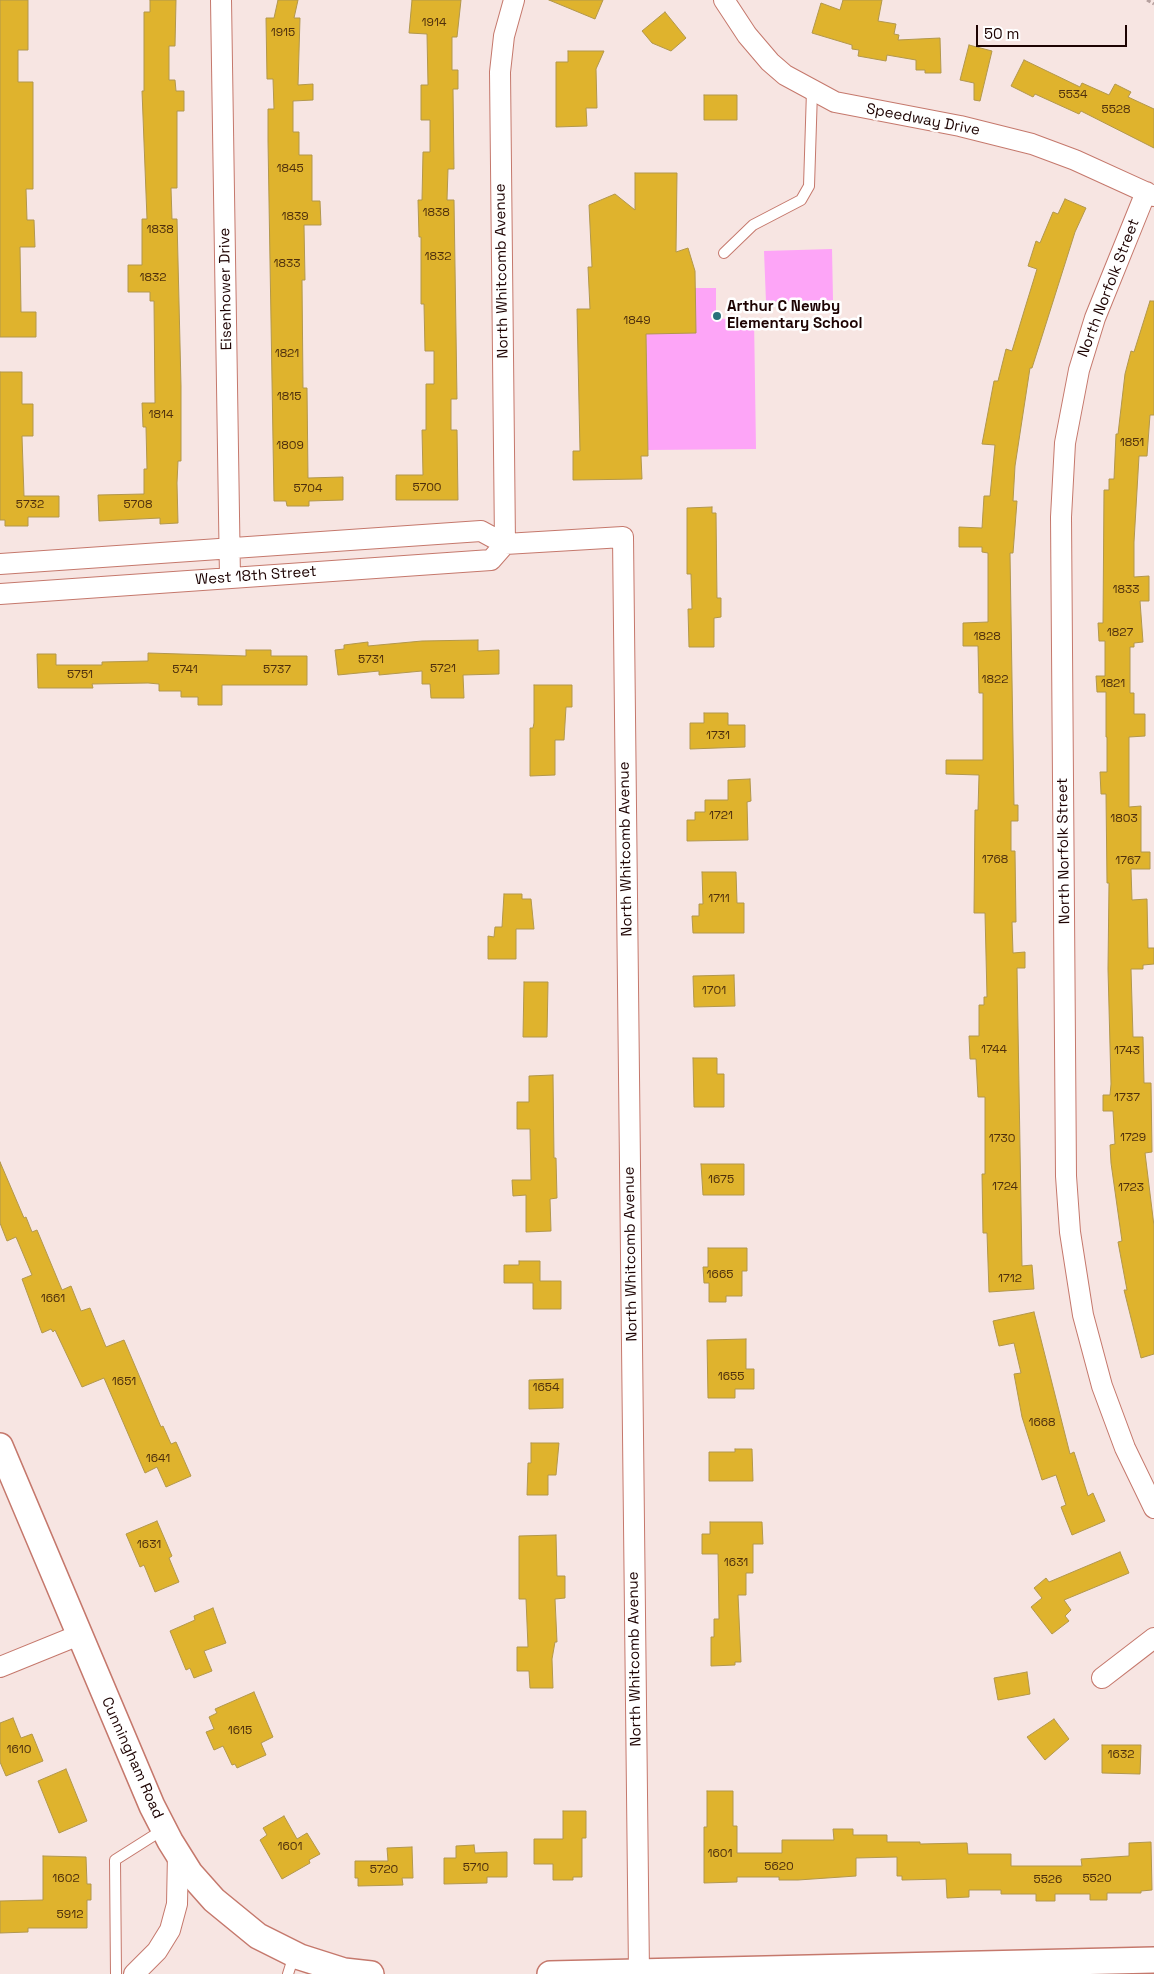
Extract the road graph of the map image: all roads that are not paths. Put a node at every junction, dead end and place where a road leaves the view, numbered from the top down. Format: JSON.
{"nodes":[{"id":1,"x":222,"y":0,"type":"edge"},
{"id":2,"x":514,"y":0,"type":"edge"},
{"id":3,"x":724,"y":0,"type":"edge"},
{"id":4,"x":812,"y":91,"type":"junction"},
{"id":5,"x":1150,"y":194,"type":"edge"},
{"id":6,"x":724,"y":254,"type":"dead end"},
{"id":7,"x":505,"y":544,"type":"junction"},
{"id":8,"x":230,"y":548,"type":"junction"},
{"id":9,"x":0,"y":564,"type":"edge"},
{"id":10,"x":230,"y":578,"type":"junction"},
{"id":11,"x":0,"y":594,"type":"edge"},
{"id":12,"x":0,"y":1446,"type":"edge"},
{"id":13,"x":1154,"y":1508,"type":"edge"},
{"id":14,"x":79,"y":1635,"type":"junction"},
{"id":15,"x":1154,"y":1638,"type":"edge"},
{"id":16,"x":0,"y":1667,"type":"edge"},
{"id":17,"x":1102,"y":1678,"type":"dead end"},
{"id":18,"x":164,"y":1829,"type":"junction"},
{"id":19,"x":178,"y":1854,"type":"junction"},
{"id":20,"x":1154,"y":1960,"type":"edge"},
{"id":21,"x":291,"y":1964,"type":"edge"},
{"id":22,"x":947,"y":1970,"type":"edge"},
{"id":23,"x":639,"y":1972,"type":"junction"},
{"id":24,"x":116,"y":1974,"type":"edge"},
{"id":25,"x":134,"y":1974,"type":"edge"},
{"id":26,"x":368,"y":1974,"type":"edge"},
{"id":27,"x":550,"y":1974,"type":"edge"}],
"edges":[{"from":1,"to":8,"type":"street","name":"Eisenhower Drive"},
{"from":2,"to":7,"type":"street","name":"North Whitcomb Avenue"},
{"from":3,"to":4,"type":"street","name":"Speedway Drive"},
{"from":4,"to":5,"type":"street","name":"Speedway Drive"},
{"from":4,"to":6,"type":"lane"},
{"from":5,"to":13,"type":"street","name":"North Norfolk Street"},
{"from":7,"to":8,"type":"street","name":"West 18th Street"},
{"from":7,"to":10,"type":"street","name":"West 18th Street"},
{"from":7,"to":23,"type":"street","name":"North Whitcomb Avenue"},
{"from":8,"to":9,"type":"street","name":"West 18th Street"},
{"from":8,"to":10,"type":"street","name":"Eisenhower Drive"},
{"from":10,"to":11,"type":"street","name":"West 18th Street"},
{"from":12,"to":14,"type":"street","name":"Cunningham Road"},
{"from":14,"to":16,"type":"street"},
{"from":14,"to":18,"type":"street","name":"Cunningham Road"},
{"from":15,"to":17,"type":"street"},
{"from":18,"to":19,"type":"street","name":"Cunningham Road"},
{"from":18,"to":24,"type":"lane"},
{"from":19,"to":21,"type":"street","name":"Cunningham Road"},
{"from":19,"to":25,"type":"street"},
{"from":20,"to":22,"type":"street"},
{"from":21,"to":26,"type":"street","name":"Cunningham Road"},
{"from":22,"to":23,"type":"street"},
{"from":23,"to":27,"type":"street"}]}
